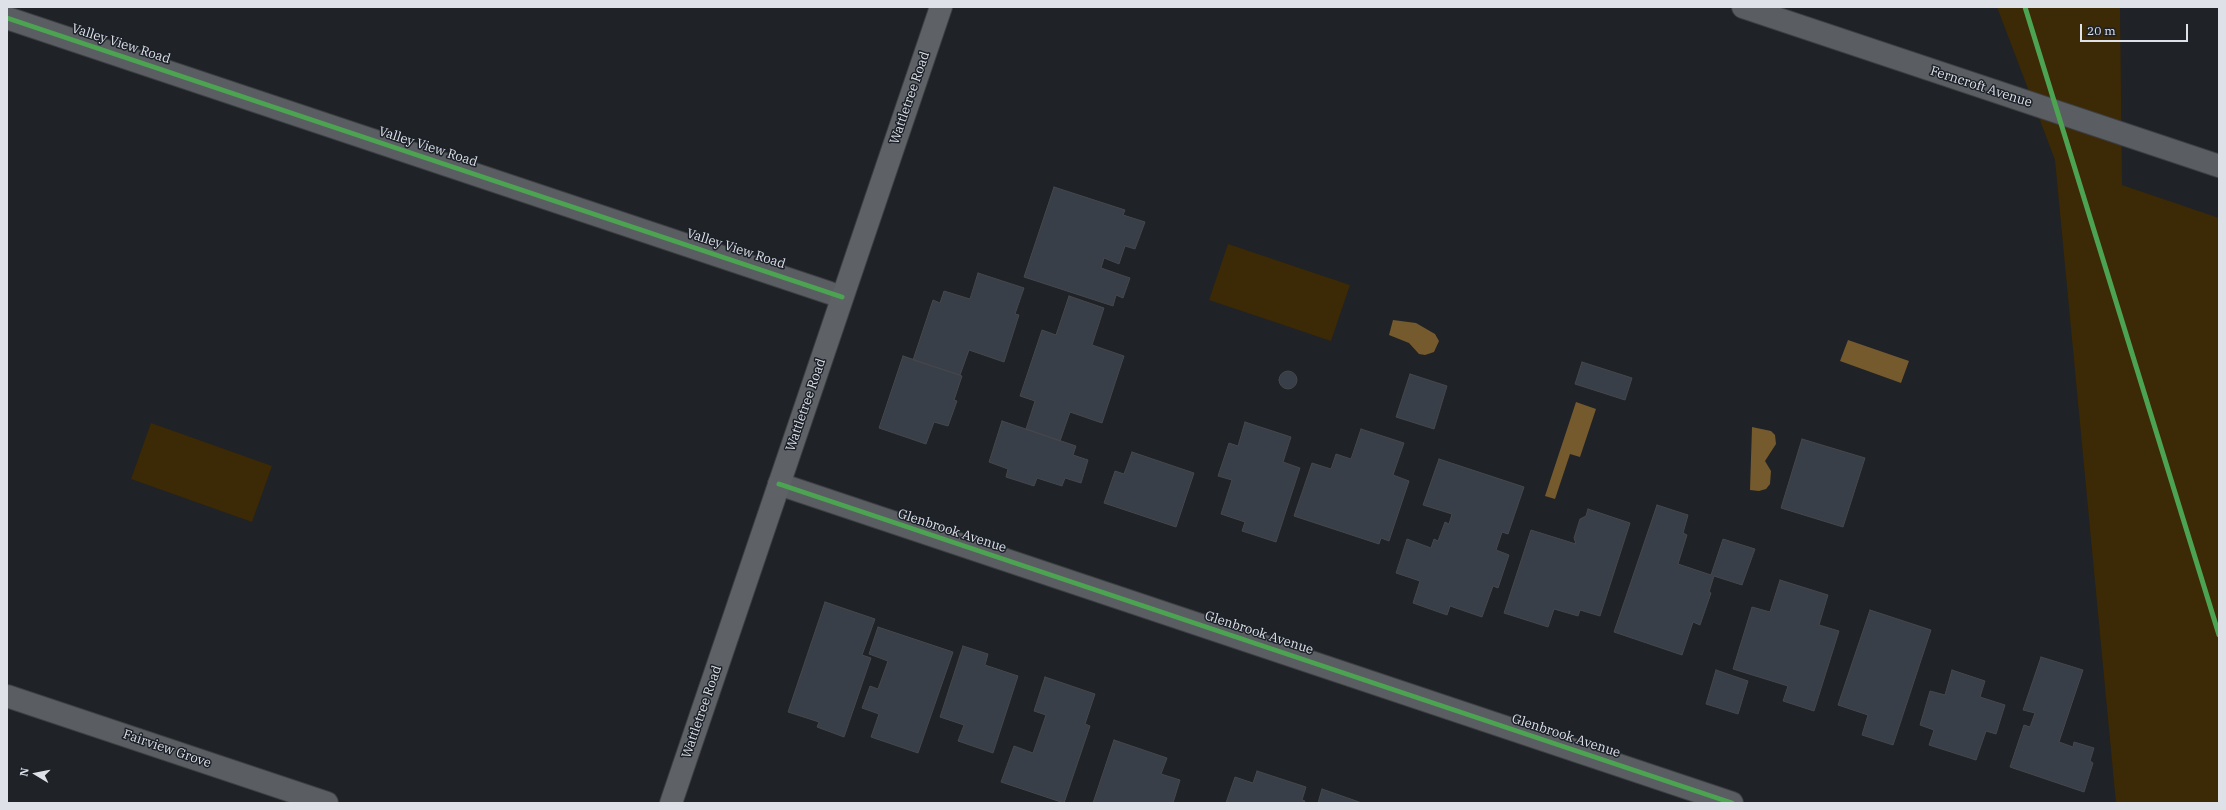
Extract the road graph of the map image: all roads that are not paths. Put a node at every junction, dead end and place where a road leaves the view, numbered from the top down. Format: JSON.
{"nodes":[{"id":1,"x":941,"y":7,"type":"edge"},
{"id":2,"x":1743,"y":7,"type":"edge"},
{"id":3,"x":7,"y":18,"type":"edge"},
{"id":4,"x":2219,"y":166,"type":"edge"},
{"id":5,"x":842,"y":298,"type":"junction"},
{"id":6,"x":779,"y":484,"type":"junction"},
{"id":7,"x":7,"y":696,"type":"edge"},
{"id":8,"x":327,"y":803,"type":"edge"},
{"id":9,"x":671,"y":803,"type":"edge"},
{"id":10,"x":1732,"y":803,"type":"edge"}],
"edges":[{"from":1,"to":5,"type":"main road","name":"Wattletree Road"},
{"from":2,"to":4,"type":"street","name":"Ferncroft Avenue"},
{"from":3,"to":5,"type":"street","name":"Valley View Road"},
{"from":5,"to":6,"type":"main road","name":"Wattletree Road"},
{"from":6,"to":9,"type":"main road","name":"Wattletree Road"},
{"from":6,"to":10,"type":"street","name":"Glenbrook Avenue"},
{"from":7,"to":8,"type":"street","name":"Fairview Grove"}]}
